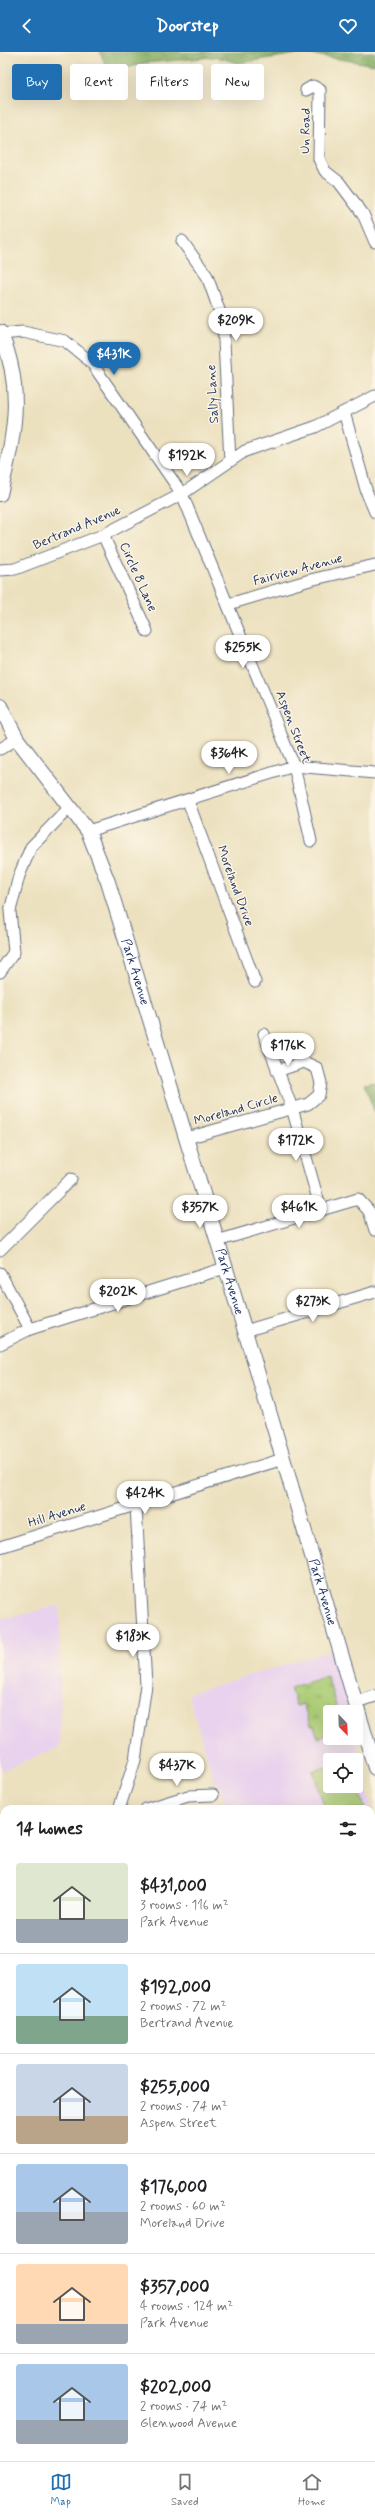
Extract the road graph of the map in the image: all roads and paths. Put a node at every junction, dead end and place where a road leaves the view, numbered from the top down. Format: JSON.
{"nodes":[{"id":1,"x":306,"y":90,"type":"dead end"},
{"id":2,"x":182,"y":241,"type":"dead end"},
{"id":3,"x":375,"y":242,"type":"edge"},
{"id":4,"x":1,"y":333,"type":"edge"},
{"id":5,"x":375,"y":396,"type":"edge"},
{"id":6,"x":344,"y":412,"type":"junction"},
{"id":7,"x":230,"y":461,"type":"junction"},
{"id":8,"x":0,"y":494,"type":"edge"},
{"id":9,"x":182,"y":494,"type":"junction"},
{"id":10,"x":375,"y":512,"type":"edge"},
{"id":11,"x":103,"y":535,"type":"junction"},
{"id":12,"x":375,"y":565,"type":"edge"},
{"id":13,"x":0,"y":570,"type":"edge"},
{"id":14,"x":229,"y":604,"type":"junction"},
{"id":15,"x":147,"y":631,"type":"dead end"},
{"id":16,"x":0,"y":706,"type":"edge"},
{"id":17,"x":17,"y":739,"type":"junction"},
{"id":18,"x":0,"y":749,"type":"edge"},
{"id":19,"x":294,"y":766,"type":"junction"},
{"id":20,"x":375,"y":773,"type":"edge"},
{"id":21,"x":188,"y":801,"type":"junction"},
{"id":22,"x":70,"y":807,"type":"junction"},
{"id":23,"x":88,"y":832,"type":"junction"},
{"id":24,"x":311,"y":841,"type":"dead end"},
{"id":25,"x":0,"y":972,"type":"edge"},
{"id":26,"x":255,"y":982,"type":"dead end"},
{"id":27,"x":264,"y":1034,"type":"dead end"},
{"id":28,"x":277,"y":1071,"type":"junction"},
{"id":29,"x":292,"y":1108,"type":"junction"},
{"id":30,"x":187,"y":1138,"type":"junction"},
{"id":31,"x":71,"y":1179,"type":"dead end"},
{"id":32,"x":321,"y":1210,"type":"junction"},
{"id":33,"x":375,"y":1230,"type":"edge"},
{"id":34,"x":218,"y":1241,"type":"junction"},
{"id":35,"x":0,"y":1250,"type":"edge"},
{"id":36,"x":225,"y":1268,"type":"junction"},
{"id":37,"x":0,"y":1273,"type":"edge"},
{"id":38,"x":375,"y":1292,"type":"edge"},
{"id":39,"x":30,"y":1328,"type":"junction"},
{"id":40,"x":245,"y":1331,"type":"junction"},
{"id":41,"x":2,"y":1342,"type":"edge"},
{"id":42,"x":283,"y":1459,"type":"junction"},
{"id":43,"x":136,"y":1506,"type":"junction"},
{"id":44,"x":0,"y":1547,"type":"edge"},
{"id":45,"x":375,"y":1696,"type":"edge"},
{"id":46,"x":355,"y":1703,"type":"junction"},
{"id":47,"x":375,"y":1768,"type":"edge"},
{"id":48,"x":213,"y":1795,"type":"dead end"},
{"id":49,"x":120,"y":1805,"type":"edge"},
{"id":50,"x":159,"y":1805,"type":"edge"}],
"edges":[{"from":1,"to":3,"type":"street","name":"Un Road"},
{"from":2,"to":7,"type":"street","name":"Sally Lane"},
{"from":4,"to":8,"type":"street"},
{"from":4,"to":9,"type":"street","name":"Aspen Street"},
{"from":5,"to":6,"type":"street","name":"Bertrand Avenue"},
{"from":6,"to":7,"type":"street","name":"Bertrand Avenue"},
{"from":6,"to":10,"type":"street"},
{"from":7,"to":9,"type":"street","name":"Bertrand Avenue"},
{"from":9,"to":11,"type":"street","name":"Bertrand Avenue"},
{"from":9,"to":14,"type":"street","name":"Aspen Street"},
{"from":11,"to":13,"type":"street","name":"Bertrand Avenue"},
{"from":11,"to":15,"type":"street","name":"Circle 8 Lane"},
{"from":12,"to":14,"type":"street","name":"Fairview Avenue"},
{"from":14,"to":19,"type":"street","name":"Aspen Street"},
{"from":16,"to":17,"type":"street","name":"Park Avenue"},
{"from":17,"to":18,"type":"street"},
{"from":17,"to":22,"type":"street","name":"Park Avenue"},
{"from":19,"to":20,"type":"street"},
{"from":19,"to":21,"type":"street"},
{"from":19,"to":24,"type":"street","name":"Aspen Street"},
{"from":21,"to":23,"type":"street"},
{"from":21,"to":26,"type":"street","name":"Moreland Drive"},
{"from":22,"to":23,"type":"street","name":"Park Avenue"},
{"from":22,"to":25,"type":"street"},
{"from":23,"to":30,"type":"street","name":"Park Avenue"},
{"from":27,"to":28,"type":"street"},
{"from":28,"to":29,"type":"street"},
{"from":28,"to":29,"type":"street"},
{"from":29,"to":30,"type":"street","name":"Moreland Circle"},
{"from":29,"to":32,"type":"street"},
{"from":30,"to":34,"type":"street","name":"Park Avenue"},
{"from":31,"to":35,"type":"street"},
{"from":32,"to":33,"type":"street"},
{"from":32,"to":34,"type":"street"},
{"from":34,"to":36,"type":"street","name":"Park Avenue"},
{"from":36,"to":39,"type":"street"},
{"from":36,"to":40,"type":"street","name":"Park Avenue"},
{"from":37,"to":39,"type":"street"},
{"from":38,"to":40,"type":"street"},
{"from":39,"to":41,"type":"street"},
{"from":40,"to":42,"type":"street","name":"Park Avenue"},
{"from":42,"to":43,"type":"street","name":"Hill Avenue"},
{"from":42,"to":46,"type":"street","name":"Park Avenue"},
{"from":43,"to":44,"type":"street","name":"Hill Avenue"},
{"from":43,"to":49,"type":"street"},
{"from":45,"to":46,"type":"street"},
{"from":46,"to":47,"type":"street","name":"Park Avenue"},
{"from":48,"to":50,"type":"street"}]}
